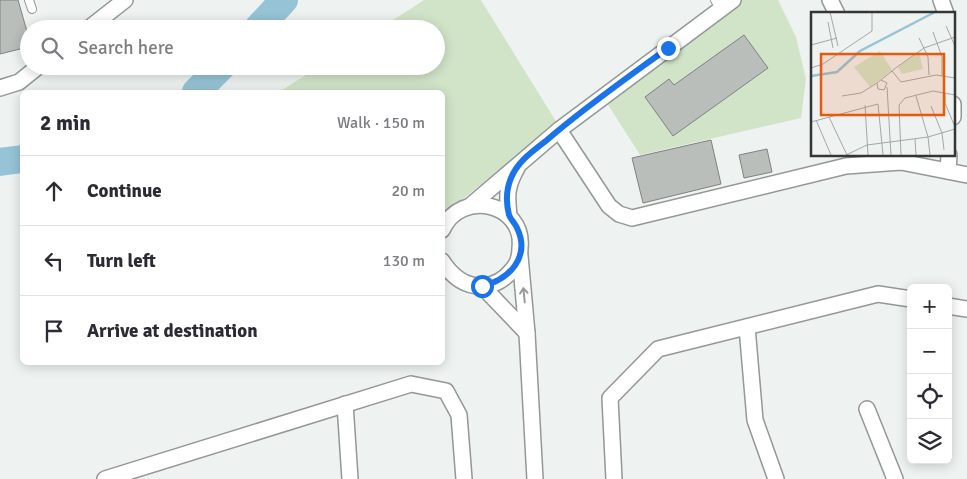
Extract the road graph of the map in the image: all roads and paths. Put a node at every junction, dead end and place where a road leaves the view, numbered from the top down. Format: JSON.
{"nodes":[{"id":1,"x":29,"y":0,"type":"edge"},
{"id":2,"x":125,"y":0,"type":"edge"},
{"id":3,"x":733,"y":0,"type":"edge"},
{"id":4,"x":830,"y":0,"type":"edge"},
{"id":5,"x":717,"y":5,"type":"edge"},
{"id":6,"x":32,"y":9,"type":"dead end"},
{"id":7,"x":836,"y":12,"type":"edge"},
{"id":8,"x":99,"y":20,"type":"edge"},
{"id":9,"x":28,"y":75,"type":"edge"},
{"id":10,"x":0,"y":88,"type":"edge"},
{"id":11,"x":558,"y":130,"type":"junction"},
{"id":12,"x":949,"y":156,"type":"edge"},
{"id":13,"x":846,"y":160,"type":"edge"},
{"id":14,"x":518,"y":164,"type":"junction"},
{"id":15,"x":948,"y":171,"type":"junction"},
{"id":16,"x":967,"y":175,"type":"edge"},
{"id":17,"x":470,"y":206,"type":"junction"},
{"id":18,"x":509,"y":216,"type":"junction"},
{"id":19,"x":445,"y":226,"type":"edge"},
{"id":20,"x":520,"y":256,"type":"junction"},
{"id":21,"x":445,"y":265,"type":"edge"},
{"id":22,"x":482,"y":286,"type":"junction"},
{"id":23,"x":907,"y":298,"type":"edge"},
{"id":24,"x":952,"y":307,"type":"edge"},
{"id":25,"x":967,"y":309,"type":"edge"},
{"id":26,"x":747,"y":326,"type":"junction"},
{"id":27,"x":527,"y":333,"type":"junction"},
{"id":28,"x":346,"y":404,"type":"junction"},
{"id":29,"x":867,"y":409,"type":"dead end"},
{"id":30,"x":105,"y":479,"type":"edge"},
{"id":31,"x":350,"y":479,"type":"edge"},
{"id":32,"x":464,"y":479,"type":"edge"},
{"id":33,"x":535,"y":479,"type":"edge"},
{"id":34,"x":614,"y":479,"type":"edge"},
{"id":35,"x":776,"y":479,"type":"edge"},
{"id":36,"x":895,"y":479,"type":"edge"}],
"edges":[{"from":1,"to":6,"type":"lane"},
{"from":2,"to":8,"type":"street"},
{"from":3,"to":5,"type":"street"},
{"from":4,"to":7,"type":"street"},
{"from":5,"to":11,"type":"street"},
{"from":9,"to":10,"type":"street"},
{"from":11,"to":13,"type":"street"},
{"from":11,"to":14,"type":"street"},
{"from":12,"to":15,"type":"street"},
{"from":13,"to":15,"type":"street"},
{"from":14,"to":17,"type":"street"},
{"from":14,"to":18,"type":"street"},
{"from":15,"to":16,"type":"street"},
{"from":17,"to":18,"type":"street"},
{"from":17,"to":19,"type":"street"},
{"from":18,"to":20,"type":"street"},
{"from":20,"to":22,"type":"street"},
{"from":27,"to":20,"type":"street","one_way":true},
{"from":21,"to":22,"type":"street"},
{"from":22,"to":27,"type":"street"},
{"from":23,"to":26,"type":"street"},
{"from":24,"to":25,"type":"street"},
{"from":26,"to":34,"type":"street"},
{"from":26,"to":35,"type":"street"},
{"from":27,"to":33,"type":"street"},
{"from":28,"to":30,"type":"street"},
{"from":28,"to":31,"type":"street"},
{"from":28,"to":32,"type":"street"},
{"from":29,"to":36,"type":"street"}]}
